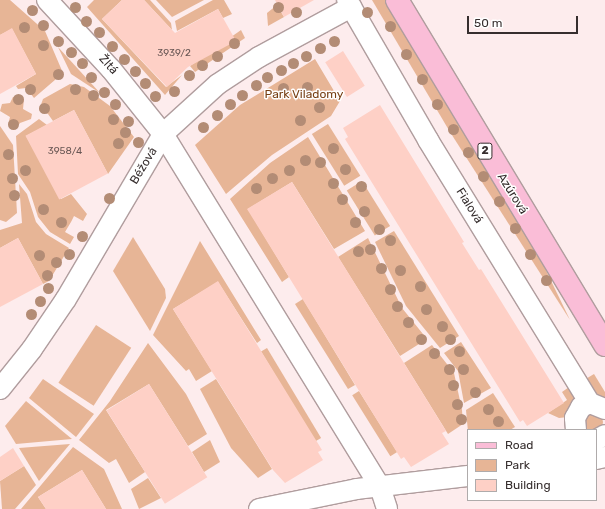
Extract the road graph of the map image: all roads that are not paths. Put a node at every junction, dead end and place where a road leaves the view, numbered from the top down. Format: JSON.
{"nodes":[{"id":1,"x":47,"y":0,"type":"edge"},
{"id":2,"x":397,"y":0,"type":"edge"},
{"id":3,"x":349,"y":4,"type":"edge"},
{"id":4,"x":163,"y":134,"type":"junction"},
{"id":5,"x":605,"y":345,"type":"edge"},
{"id":6,"x":0,"y":389,"type":"edge"},
{"id":7,"x":597,"y":406,"type":"edge"},
{"id":8,"x":576,"y":429,"type":"edge"},
{"id":9,"x":467,"y":476,"type":"edge"},
{"id":10,"x":380,"y":487,"type":"junction"},
{"id":11,"x":260,"y":509,"type":"edge"},
{"id":12,"x":387,"y":509,"type":"edge"}],
"edges":[{"from":1,"to":4,"type":"street","name":"Žltá"},
{"from":2,"to":5,"type":"main road","name":"Azúrová","number":"2"},
{"from":3,"to":4,"type":"street","name":"Béžová"},
{"from":3,"to":7,"type":"street","name":"Fialová"},
{"from":4,"to":6,"type":"street","name":"Béžová"},
{"from":4,"to":10,"type":"street"},
{"from":7,"to":8,"type":"street"},
{"from":9,"to":10,"type":"street"},
{"from":10,"to":11,"type":"street"},
{"from":10,"to":12,"type":"street"}]}
